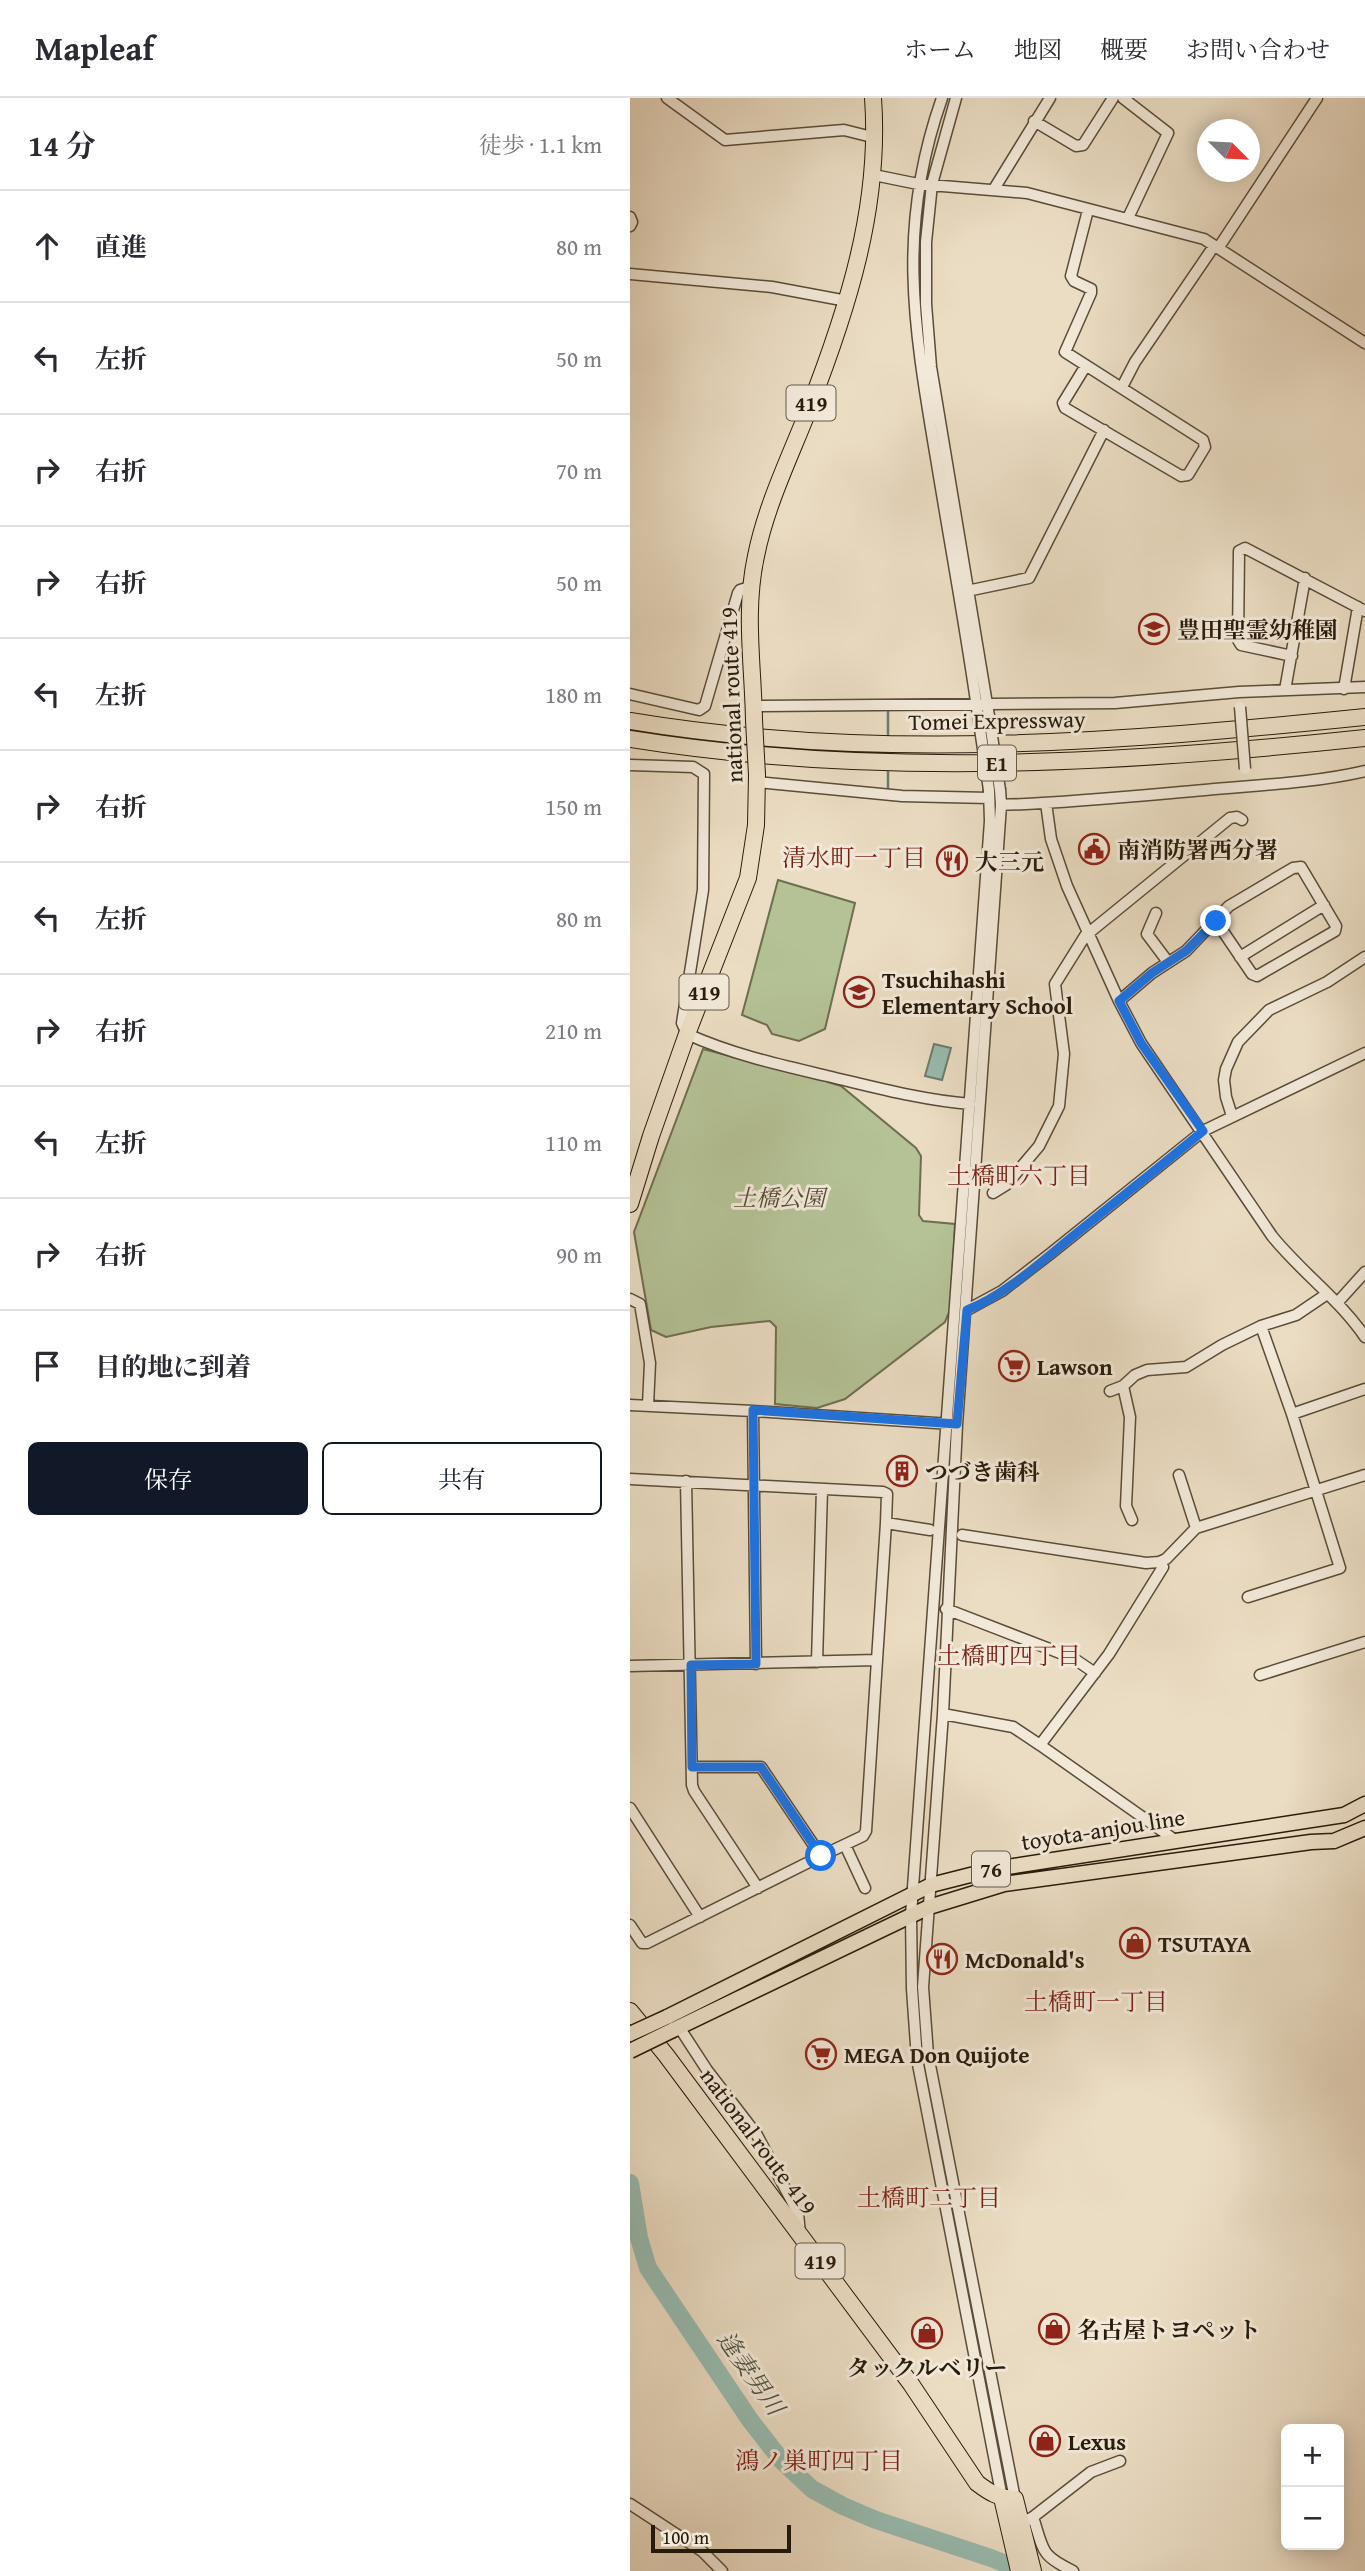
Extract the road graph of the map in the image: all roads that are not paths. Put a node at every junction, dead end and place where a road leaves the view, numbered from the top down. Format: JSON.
{"nodes":[{"id":1,"x":667,"y":98,"type":"edge"},
{"id":2,"x":873,"y":98,"type":"edge"},
{"id":3,"x":942,"y":98,"type":"edge"},
{"id":4,"x":956,"y":98,"type":"edge"},
{"id":5,"x":1050,"y":98,"type":"edge"},
{"id":6,"x":1113,"y":98,"type":"edge"},
{"id":7,"x":1123,"y":98,"type":"edge"},
{"id":8,"x":1317,"y":98,"type":"edge"},
{"id":9,"x":1034,"y":121,"type":"junction"},
{"id":10,"x":876,"y":138,"type":"junction"},
{"id":11,"x":874,"y":175,"type":"junction"},
{"id":12,"x":918,"y":184,"type":"junction"},
{"id":13,"x":932,"y":184,"type":"junction"},
{"id":14,"x":994,"y":189,"type":"junction"},
{"id":15,"x":1088,"y":210,"type":"junction"},
{"id":16,"x":630,"y":217,"type":"edge"},
{"id":17,"x":1128,"y":218,"type":"junction"},
{"id":18,"x":630,"y":226,"type":"edge"},
{"id":19,"x":1219,"y":247,"type":"junction"},
{"id":20,"x":630,"y":274,"type":"edge"},
{"id":21,"x":847,"y":301,"type":"junction"},
{"id":22,"x":1365,"y":343,"type":"edge"},
{"id":23,"x":1085,"y":367,"type":"junction"},
{"id":24,"x":1122,"y":387,"type":"junction"},
{"id":25,"x":1104,"y":430,"type":"junction"},
{"id":26,"x":1305,"y":578,"type":"junction"},
{"id":27,"x":750,"y":587,"type":"junction"},
{"id":28,"x":967,"y":591,"type":"junction"},
{"id":29,"x":1362,"y":609,"type":"edge"},
{"id":30,"x":1293,"y":656,"type":"junction"},
{"id":31,"x":1365,"y":687,"type":"edge"},
{"id":32,"x":1344,"y":689,"type":"junction"},
{"id":33,"x":1285,"y":690,"type":"junction"},
{"id":34,"x":1239,"y":692,"type":"junction"},
{"id":35,"x":630,"y":694,"type":"edge"},
{"id":36,"x":982,"y":710,"type":"junction"},
{"id":37,"x":754,"y":713,"type":"junction"},
{"id":38,"x":1365,"y":717,"type":"edge"},
{"id":39,"x":630,"y":721,"type":"edge"},
{"id":40,"x":1365,"y":738,"type":"edge"},
{"id":41,"x":630,"y":739,"type":"edge"},
{"id":42,"x":630,"y":765,"type":"edge"},
{"id":43,"x":1365,"y":771,"type":"edge"},
{"id":44,"x":757,"y":778,"type":"junction"},
{"id":45,"x":1247,"y":786,"type":"junction"},
{"id":46,"x":995,"y":792,"type":"junction"},
{"id":47,"x":1046,"y":803,"type":"junction"},
{"id":48,"x":1001,"y":804,"type":"junction"},
{"id":49,"x":1242,"y":820,"type":"dead end"},
{"id":50,"x":1324,"y":905,"type":"junction"},
{"id":51,"x":1156,"y":913,"type":"dead end"},
{"id":52,"x":1216,"y":921,"type":"junction"},
{"id":53,"x":1089,"y":933,"type":"junction"},
{"id":54,"x":1240,"y":957,"type":"junction"},
{"id":55,"x":1365,"y":957,"type":"edge"},
{"id":56,"x":1168,"y":962,"type":"junction"},
{"id":57,"x":1119,"y":1001,"type":"junction"},
{"id":58,"x":687,"y":1034,"type":"junction"},
{"id":59,"x":1365,"y":1052,"type":"edge"},
{"id":60,"x":970,"y":1104,"type":"junction"},
{"id":61,"x":1232,"y":1116,"type":"junction"},
{"id":62,"x":1203,"y":1131,"type":"junction"},
{"id":63,"x":993,"y":1193,"type":"dead end"},
{"id":64,"x":630,"y":1204,"type":"edge"},
{"id":65,"x":1365,"y":1272,"type":"edge"},
{"id":66,"x":1327,"y":1294,"type":"junction"},
{"id":67,"x":630,"y":1299,"type":"edge"},
{"id":68,"x":1338,"y":1302,"type":"junction"},
{"id":69,"x":967,"y":1310,"type":"junction"},
{"id":70,"x":1261,"y":1326,"type":"junction"},
{"id":71,"x":1365,"y":1337,"type":"edge"},
{"id":72,"x":1123,"y":1386,"type":"junction"},
{"id":73,"x":1365,"y":1390,"type":"edge"},
{"id":74,"x":1110,"y":1391,"type":"dead end"},
{"id":75,"x":630,"y":1405,"type":"edge"},
{"id":76,"x":648,"y":1405,"type":"junction"},
{"id":77,"x":753,"y":1410,"type":"junction"},
{"id":78,"x":1292,"y":1414,"type":"junction"},
{"id":79,"x":945,"y":1423,"type":"junction"},
{"id":80,"x":957,"y":1424,"type":"junction"},
{"id":81,"x":1179,"y":1475,"type":"dead end"},
{"id":82,"x":1365,"y":1475,"type":"edge"},
{"id":83,"x":630,"y":1479,"type":"edge"},
{"id":84,"x":686,"y":1481,"type":"junction"},
{"id":85,"x":752,"y":1485,"type":"junction"},
{"id":86,"x":822,"y":1489,"type":"junction"},
{"id":87,"x":1315,"y":1490,"type":"junction"},
{"id":88,"x":1132,"y":1520,"type":"dead end"},
{"id":89,"x":886,"y":1523,"type":"junction"},
{"id":90,"x":1196,"y":1528,"type":"junction"},
{"id":91,"x":930,"y":1530,"type":"dead end"},
{"id":92,"x":962,"y":1535,"type":"dead end"},
{"id":93,"x":1159,"y":1562,"type":"junction"},
{"id":94,"x":1248,"y":1597,"type":"dead end"},
{"id":95,"x":946,"y":1609,"type":"junction"},
{"id":96,"x":1365,"y":1642,"type":"edge"},
{"id":97,"x":877,"y":1660,"type":"junction"},
{"id":98,"x":817,"y":1662,"type":"junction"},
{"id":99,"x":756,"y":1664,"type":"junction"},
{"id":100,"x":630,"y":1665,"type":"edge"},
{"id":101,"x":691,"y":1665,"type":"junction"},
{"id":102,"x":1095,"y":1673,"type":"junction"},
{"id":103,"x":1260,"y":1675,"type":"dead end"},
{"id":104,"x":943,"y":1714,"type":"junction"},
{"id":105,"x":1040,"y":1745,"type":"junction"},
{"id":106,"x":692,"y":1767,"type":"junction"},
{"id":107,"x":1365,"y":1804,"type":"edge"},
{"id":108,"x":630,"y":1808,"type":"edge"},
{"id":109,"x":1344,"y":1815,"type":"junction"},
{"id":110,"x":1364,"y":1831,"type":"edge"},
{"id":111,"x":1175,"y":1840,"type":"junction"},
{"id":112,"x":845,"y":1845,"type":"junction"},
{"id":113,"x":821,"y":1856,"type":"junction"},
{"id":114,"x":931,"y":1885,"type":"junction"},
{"id":115,"x":758,"y":1888,"type":"junction"},
{"id":116,"x":865,"y":1888,"type":"dead end"},
{"id":117,"x":915,"y":1892,"type":"junction"},
{"id":118,"x":929,"y":1907,"type":"junction"},
{"id":119,"x":911,"y":1915,"type":"junction"},
{"id":120,"x":700,"y":1917,"type":"junction"},
{"id":121,"x":630,"y":1925,"type":"edge"},
{"id":122,"x":630,"y":2011,"type":"edge"},
{"id":123,"x":673,"y":2025,"type":"junction"},
{"id":124,"x":630,"y":2034,"type":"edge"},
{"id":125,"x":630,"y":2051,"type":"edge"},
{"id":126,"x":801,"y":2236,"type":"junction"},
{"id":127,"x":1120,"y":2461,"type":"dead end"},
{"id":128,"x":1008,"y":2498,"type":"junction"},
{"id":129,"x":630,"y":2504,"type":"edge"},
{"id":130,"x":1027,"y":2521,"type":"junction"},
{"id":131,"x":1024,"y":2564,"type":"edge"},
{"id":132,"x":722,"y":2571,"type":"edge"},
{"id":133,"x":1073,"y":2571,"type":"edge"}],
"edges":[{"from":1,"to":10,"type":"street"},
{"from":2,"to":10,"type":"highway","name":"national route 419","number":"419"},
{"from":3,"to":12,"type":"street"},
{"from":4,"to":13,"type":"street"},
{"from":5,"to":9,"type":"street"},
{"from":6,"to":9,"type":"street"},
{"from":7,"to":17,"type":"street"},
{"from":8,"to":19,"type":"street"},
{"from":9,"to":14,"type":"street"},
{"from":10,"to":11,"type":"highway","name":"national route 419","number":"419"},
{"from":11,"to":12,"type":"street"},
{"from":11,"to":21,"type":"highway","name":"national route 419","number":"419"},
{"from":12,"to":13,"type":"street"},
{"from":12,"to":36,"type":"street"},
{"from":13,"to":14,"type":"street"},
{"from":13,"to":28,"type":"street"},
{"from":14,"to":15,"type":"street"},
{"from":15,"to":17,"type":"street"},
{"from":15,"to":23,"type":"street"},
{"from":16,"to":18,"type":"street"},
{"from":17,"to":19,"type":"street"},
{"from":19,"to":22,"type":"street"},
{"from":19,"to":24,"type":"street"},
{"from":20,"to":21,"type":"street"},
{"from":21,"to":27,"type":"highway","name":"national route 419","number":"419"},
{"from":23,"to":24,"type":"street"},
{"from":23,"to":25,"type":"street"},
{"from":24,"to":25,"type":"street"},
{"from":25,"to":28,"type":"street"},
{"from":26,"to":29,"type":"street"},
{"from":26,"to":30,"type":"street"},
{"from":26,"to":30,"type":"street"},
{"from":27,"to":35,"type":"street"},
{"from":27,"to":37,"type":"highway","name":"national route 419","number":"419"},
{"from":28,"to":36,"type":"street"},
{"from":29,"to":32,"type":"street"},
{"from":30,"to":33,"type":"street"},
{"from":31,"to":32,"type":"street"},
{"from":32,"to":33,"type":"street"},
{"from":33,"to":34,"type":"street"},
{"from":34,"to":36,"type":"street"},
{"from":34,"to":45,"type":"street","bridge":true},
{"from":36,"to":37,"type":"street"},
{"from":36,"to":46,"type":"street","bridge":true},
{"from":37,"to":44,"type":"highway","name":"national route 419","number":"419","bridge":true},
{"from":38,"to":39,"type":"highway","name":"Tomei Expressway","number":"E1"},
{"from":40,"to":41,"type":"highway","name":"Tomei Expressway","number":"E1"},
{"from":42,"to":58,"type":"street"},
{"from":43,"to":45,"type":"street"},
{"from":44,"to":46,"type":"street"},
{"from":44,"to":58,"type":"highway","name":"national route 419","number":"419"},
{"from":45,"to":47,"type":"street"},
{"from":46,"to":48,"type":"street"},
{"from":46,"to":60,"type":"street"},
{"from":47,"to":48,"type":"street"},
{"from":47,"to":53,"type":"street"},
{"from":48,"to":69,"type":"street"},
{"from":49,"to":53,"type":"street"},
{"from":50,"to":52,"type":"street"},
{"from":50,"to":54,"type":"street"},
{"from":50,"to":54,"type":"street"},
{"from":51,"to":56,"type":"street"},
{"from":52,"to":54,"type":"street"},
{"from":52,"to":56,"type":"street"},
{"from":53,"to":57,"type":"street"},
{"from":53,"to":63,"type":"street"},
{"from":55,"to":61,"type":"street"},
{"from":56,"to":57,"type":"street"},
{"from":57,"to":62,"type":"street"},
{"from":58,"to":60,"type":"street"},
{"from":58,"to":64,"type":"highway","name":"national route 419","number":"419"},
{"from":59,"to":61,"type":"street"},
{"from":60,"to":79,"type":"street"},
{"from":61,"to":62,"type":"street"},
{"from":62,"to":66,"type":"street"},
{"from":62,"to":69,"type":"street"},
{"from":65,"to":68,"type":"street"},
{"from":66,"to":68,"type":"street"},
{"from":66,"to":70,"type":"street"},
{"from":67,"to":76,"type":"street"},
{"from":68,"to":71,"type":"street"},
{"from":69,"to":80,"type":"street"},
{"from":70,"to":72,"type":"street"},
{"from":70,"to":78,"type":"street"},
{"from":72,"to":74,"type":"street"},
{"from":72,"to":88,"type":"street"},
{"from":73,"to":78,"type":"street"},
{"from":75,"to":76,"type":"street"},
{"from":76,"to":77,"type":"street"},
{"from":77,"to":79,"type":"street"},
{"from":77,"to":85,"type":"street"},
{"from":78,"to":87,"type":"street"},
{"from":79,"to":80,"type":"street"},
{"from":79,"to":117,"type":"street"},
{"from":80,"to":95,"type":"street"},
{"from":81,"to":90,"type":"street"},
{"from":82,"to":87,"type":"street"},
{"from":83,"to":84,"type":"street"},
{"from":84,"to":85,"type":"street"},
{"from":84,"to":101,"type":"street"},
{"from":85,"to":86,"type":"street"},
{"from":85,"to":99,"type":"street"},
{"from":86,"to":89,"type":"street"},
{"from":86,"to":98,"type":"street"},
{"from":87,"to":90,"type":"street"},
{"from":87,"to":94,"type":"street"},
{"from":89,"to":91,"type":"street"},
{"from":89,"to":97,"type":"street"},
{"from":90,"to":93,"type":"street"},
{"from":92,"to":93,"type":"street"},
{"from":93,"to":102,"type":"street"},
{"from":95,"to":102,"type":"street"},
{"from":95,"to":104,"type":"street"},
{"from":96,"to":103,"type":"street"},
{"from":97,"to":98,"type":"street"},
{"from":97,"to":112,"type":"street"},
{"from":98,"to":99,"type":"street"},
{"from":99,"to":101,"type":"street"},
{"from":100,"to":101,"type":"street"},
{"from":101,"to":106,"type":"street"},
{"from":102,"to":105,"type":"street"},
{"from":104,"to":105,"type":"street"},
{"from":104,"to":114,"type":"street"},
{"from":105,"to":111,"type":"street"},
{"from":106,"to":113,"type":"street"},
{"from":106,"to":115,"type":"street"},
{"from":107,"to":109,"type":"main road","name":"toyota-anjou line","number":"76"},
{"from":108,"to":120,"type":"street"},
{"from":109,"to":110,"type":"main road"},
{"from":109,"to":111,"type":"main road","name":"toyota-anjou line","number":"76"},
{"from":110,"to":118,"type":"main road","name":"toyota-anjou line","number":"76"},
{"from":111,"to":114,"type":"main road","name":"toyota-anjou line","number":"76"},
{"from":112,"to":113,"type":"street"},
{"from":112,"to":116,"type":"street"},
{"from":113,"to":115,"type":"street"},
{"from":114,"to":117,"type":"main road","name":"toyota-anjou line","number":"76"},
{"from":114,"to":118,"type":"street"},
{"from":115,"to":120,"type":"street"},
{"from":117,"to":119,"type":"street"},
{"from":117,"to":123,"type":"main road","name":"toyota-anjou line","number":"76"},
{"from":118,"to":119,"type":"main road","name":"toyota-anjou line","number":"76"},
{"from":118,"to":128,"type":"street"},
{"from":119,"to":123,"type":"main road","name":"toyota-anjou line","number":"76"},
{"from":119,"to":128,"type":"street"},
{"from":120,"to":121,"type":"street"},
{"from":122,"to":126,"type":"highway","name":"national route 419","number":"419"},
{"from":123,"to":124,"type":"main road","name":"toyota-anjou line","number":"76","bridge":true},
{"from":123,"to":125,"type":"main road","name":"toyota-anjou line","number":"76","bridge":true},
{"from":123,"to":126,"type":"street"},
{"from":126,"to":128,"type":"highway","name":"national route 419","number":"419"},
{"from":127,"to":130,"type":"street"},
{"from":128,"to":130,"type":"highway"},
{"from":128,"to":131,"type":"highway"},
{"from":129,"to":132,"type":"street"},
{"from":130,"to":131,"type":"highway"},
{"from":130,"to":133,"type":"street"}]}
